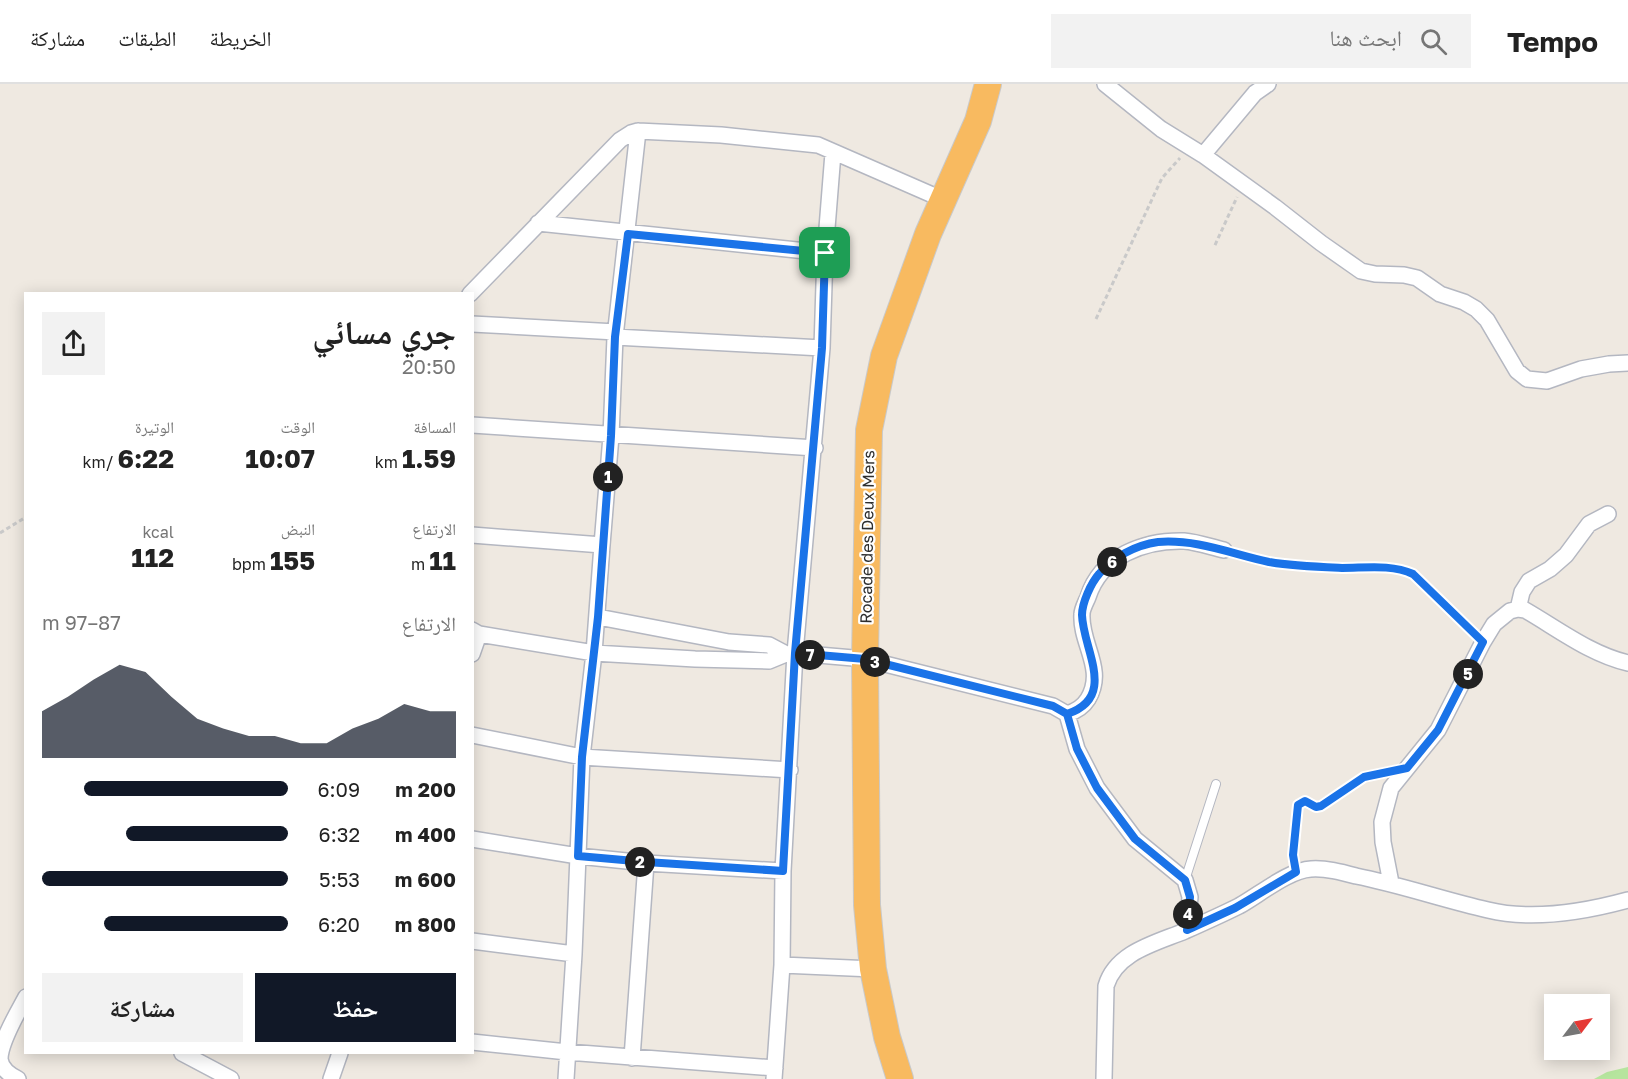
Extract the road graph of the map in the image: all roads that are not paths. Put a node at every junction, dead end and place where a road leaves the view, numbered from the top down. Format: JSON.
{"nodes":[{"id":1,"x":988,"y":84,"type":"edge"},
{"id":2,"x":1105,"y":84,"type":"edge"},
{"id":3,"x":1268,"y":84,"type":"edge"},
{"id":4,"x":638,"y":131,"type":"junction"},
{"id":5,"x":833,"y":153,"type":"junction"},
{"id":6,"x":1203,"y":155,"type":"junction"},
{"id":7,"x":944,"y":200,"type":"junction"},
{"id":8,"x":538,"y":223,"type":"junction"},
{"id":9,"x":628,"y":234,"type":"junction"},
{"id":10,"x":825,"y":253,"type":"junction"},
{"id":11,"x":472,"y":292,"type":"edge"},
{"id":12,"x":474,"y":324,"type":"edge"},
{"id":13,"x":615,"y":334,"type":"junction"},
{"id":14,"x":822,"y":348,"type":"junction"},
{"id":15,"x":1628,"y":363,"type":"edge"},
{"id":16,"x":474,"y":425,"type":"edge"},
{"id":17,"x":611,"y":436,"type":"junction"},
{"id":18,"x":814,"y":448,"type":"junction"},
{"id":19,"x":1608,"y":514,"type":"dead end"},
{"id":20,"x":474,"y":535,"type":"edge"},
{"id":21,"x":602,"y":545,"type":"junction"},
{"id":22,"x":1224,"y":550,"type":"road end"},
{"id":23,"x":1518,"y":609,"type":"junction"},
{"id":24,"x":598,"y":617,"type":"junction"},
{"id":25,"x":476,"y":632,"type":"edge"},
{"id":26,"x":594,"y":653,"type":"junction"},
{"id":27,"x":790,"y":654,"type":"junction"},
{"id":28,"x":865,"y":659,"type":"junction"},
{"id":29,"x":1628,"y":663,"type":"edge"},
{"id":30,"x":1067,"y":714,"type":"junction"},
{"id":31,"x":474,"y":735,"type":"edge"},
{"id":32,"x":582,"y":757,"type":"junction"},
{"id":33,"x":1407,"y":768,"type":"junction"},
{"id":34,"x":790,"y":770,"type":"junction"},
{"id":35,"x":1216,"y":784,"type":"dead end"},
{"id":36,"x":474,"y":839,"type":"edge"},
{"id":37,"x":578,"y":856,"type":"junction"},
{"id":38,"x":646,"y":862,"type":"junction"},
{"id":39,"x":783,"y":871,"type":"junction"},
{"id":40,"x":1296,"y":872,"type":"junction"},
{"id":41,"x":1185,"y":880,"type":"junction"},
{"id":42,"x":1390,"y":883,"type":"junction"},
{"id":43,"x":1628,"y":900,"type":"edge"},
{"id":44,"x":1187,"y":930,"type":"junction"},
{"id":45,"x":474,"y":941,"type":"edge"},
{"id":46,"x":574,"y":954,"type":"junction"},
{"id":47,"x":782,"y":965,"type":"junction"},
{"id":48,"x":873,"y":969,"type":"junction"},
{"id":49,"x":24,"y":1001,"type":"edge"},
{"id":50,"x":474,"y":1042,"type":"edge"},
{"id":51,"x":567,"y":1052,"type":"junction"},
{"id":52,"x":184,"y":1054,"type":"edge"},
{"id":53,"x":340,"y":1054,"type":"edge"},
{"id":54,"x":632,"y":1058,"type":"junction"},
{"id":55,"x":774,"y":1074,"type":"edge"},
{"id":56,"x":18,"y":1079,"type":"edge"},
{"id":57,"x":231,"y":1079,"type":"edge"},
{"id":58,"x":331,"y":1079,"type":"edge"},
{"id":59,"x":566,"y":1079,"type":"edge"},
{"id":60,"x":900,"y":1079,"type":"edge"},
{"id":61,"x":1104,"y":1079,"type":"edge"}],
"edges":[{"from":1,"to":7,"type":"highway","name":"Rocade des Deux Mers"},
{"from":2,"to":6,"type":"street"},
{"from":3,"to":6,"type":"street"},
{"from":4,"to":5,"type":"street"},
{"from":4,"to":8,"type":"street"},
{"from":4,"to":9,"type":"street"},
{"from":5,"to":7,"type":"street"},
{"from":5,"to":10,"type":"street"},
{"from":6,"to":15,"type":"street"},
{"from":7,"to":28,"type":"highway","name":"Rocade des Deux Mers"},
{"from":8,"to":9,"type":"street"},
{"from":8,"to":11,"type":"street"},
{"from":9,"to":10,"type":"street"},
{"from":9,"to":13,"type":"street"},
{"from":10,"to":14,"type":"street"},
{"from":12,"to":13,"type":"street"},
{"from":13,"to":14,"type":"street"},
{"from":13,"to":17,"type":"street"},
{"from":14,"to":18,"type":"street"},
{"from":16,"to":17,"type":"street"},
{"from":17,"to":18,"type":"street"},
{"from":17,"to":21,"type":"street"},
{"from":18,"to":27,"type":"street"},
{"from":19,"to":23,"type":"street"},
{"from":20,"to":21,"type":"street"},
{"from":21,"to":24,"type":"street"},
{"from":22,"to":30,"type":"street"},
{"from":23,"to":29,"type":"street"},
{"from":23,"to":33,"type":"street"},
{"from":24,"to":26,"type":"street"},
{"from":24,"to":27,"type":"street"},
{"from":25,"to":26,"type":"street"},
{"from":26,"to":27,"type":"street"},
{"from":26,"to":32,"type":"street"},
{"from":27,"to":28,"type":"street"},
{"from":27,"to":34,"type":"street"},
{"from":28,"to":30,"type":"street"},
{"from":28,"to":48,"type":"highway","name":"Rocade des Deux Mers"},
{"from":30,"to":41,"type":"street"},
{"from":31,"to":32,"type":"street"},
{"from":32,"to":34,"type":"street"},
{"from":32,"to":37,"type":"street"},
{"from":33,"to":40,"type":"lane"},
{"from":33,"to":42,"type":"street"},
{"from":34,"to":39,"type":"street"},
{"from":35,"to":41,"type":"lane"},
{"from":36,"to":37,"type":"street"},
{"from":37,"to":38,"type":"street"},
{"from":37,"to":46,"type":"street"},
{"from":38,"to":39,"type":"street"},
{"from":38,"to":54,"type":"street"},
{"from":39,"to":47,"type":"street"},
{"from":40,"to":42,"type":"street"},
{"from":40,"to":44,"type":"street"},
{"from":41,"to":44,"type":"street"},
{"from":42,"to":43,"type":"street"},
{"from":44,"to":61,"type":"street"},
{"from":45,"to":46,"type":"street"},
{"from":46,"to":51,"type":"street"},
{"from":47,"to":48,"type":"street"},
{"from":47,"to":55,"type":"street"},
{"from":48,"to":60,"type":"highway","name":"Rocade des Deux Mers"},
{"from":49,"to":56,"type":"street"},
{"from":50,"to":51,"type":"street"},
{"from":51,"to":54,"type":"street"},
{"from":51,"to":59,"type":"street"},
{"from":52,"to":57,"type":"street"},
{"from":53,"to":58,"type":"street"},
{"from":54,"to":55,"type":"street"}]}
